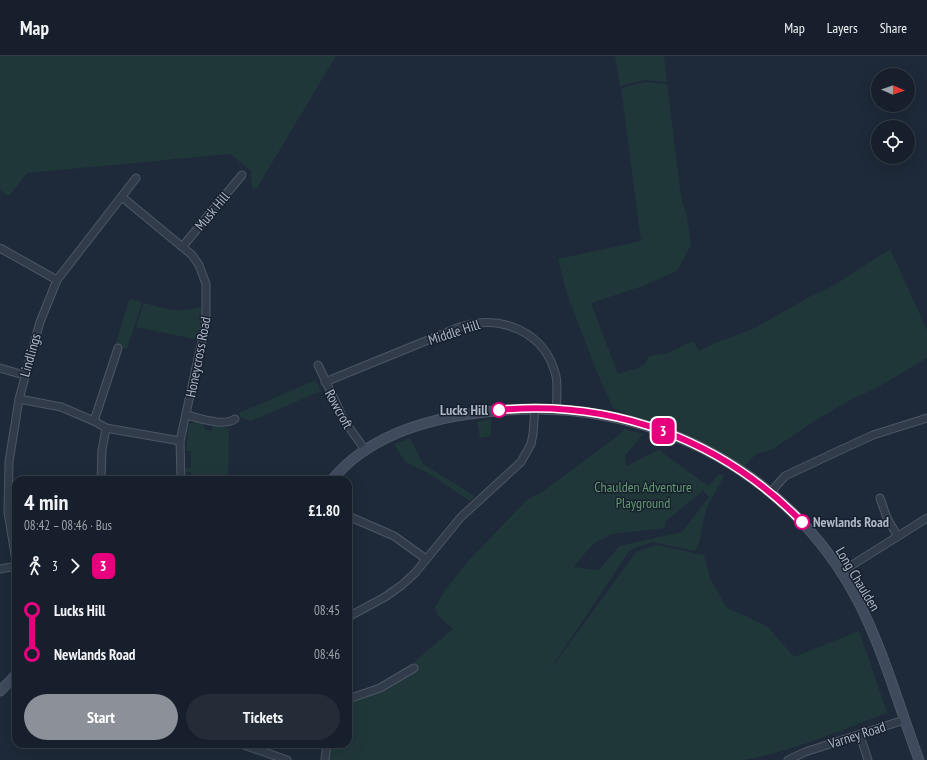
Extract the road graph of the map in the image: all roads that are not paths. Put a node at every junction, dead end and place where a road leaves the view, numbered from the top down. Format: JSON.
{"nodes":[{"id":1,"x":242,"y":175,"type":"dead end"},
{"id":2,"x":136,"y":178,"type":"dead end"},
{"id":3,"x":122,"y":197,"type":"junction"},
{"id":4,"x":183,"y":246,"type":"junction"},
{"id":5,"x":0,"y":248,"type":"edge"},
{"id":6,"x":57,"y":280,"type":"junction"},
{"id":7,"x":118,"y":348,"type":"dead end"},
{"id":8,"x":318,"y":365,"type":"dead end"},
{"id":9,"x":0,"y":368,"type":"edge"},
{"id":10,"x":24,"y":375,"type":"junction"},
{"id":11,"x":325,"y":382,"type":"junction"},
{"id":12,"x":19,"y":399,"type":"junction"},
{"id":13,"x":535,"y":408,"type":"junction"},
{"id":14,"x":556,"y":409,"type":"junction"},
{"id":15,"x":186,"y":415,"type":"junction"},
{"id":16,"x":927,"y":418,"type":"edge"},
{"id":17,"x":235,"y":419,"type":"dead end"},
{"id":18,"x":94,"y":421,"type":"junction"},
{"id":19,"x":106,"y":428,"type":"junction"},
{"id":20,"x":180,"y":441,"type":"junction"},
{"id":21,"x":365,"y":450,"type":"junction"},
{"id":22,"x":101,"y":476,"type":"edge"},
{"id":23,"x":181,"y":476,"type":"edge"},
{"id":24,"x":336,"y":476,"type":"edge"},
{"id":25,"x":770,"y":493,"type":"junction"},
{"id":26,"x":880,"y":498,"type":"dead end"},
{"id":27,"x":352,"y":518,"type":"edge"},
{"id":28,"x":927,"y":518,"type":"edge"},
{"id":29,"x":12,"y":536,"type":"edge"},
{"id":30,"x":897,"y":536,"type":"junction"},
{"id":31,"x":426,"y":559,"type":"junction"},
{"id":32,"x":12,"y":567,"type":"edge"},
{"id":33,"x":0,"y":569,"type":"edge"},
{"id":34,"x":841,"y":572,"type":"junction"},
{"id":35,"x":352,"y":614,"type":"edge"},
{"id":36,"x":414,"y":668,"type":"dead end"},
{"id":37,"x":12,"y":679,"type":"edge"},
{"id":38,"x":0,"y":691,"type":"edge"},
{"id":39,"x":352,"y":698,"type":"edge"},
{"id":40,"x":904,"y":720,"type":"junction"},
{"id":41,"x":860,"y":735,"type":"junction"},
{"id":42,"x":252,"y":748,"type":"edge"},
{"id":43,"x":326,"y":748,"type":"edge"},
{"id":44,"x":287,"y":760,"type":"edge"},
{"id":45,"x":325,"y":760,"type":"edge"},
{"id":46,"x":788,"y":760,"type":"edge"},
{"id":47,"x":868,"y":760,"type":"edge"},
{"id":48,"x":919,"y":760,"type":"edge"}],
"edges":[{"from":1,"to":4,"type":"street","name":"Musk Hill"},
{"from":2,"to":3,"type":"street","name":"Lindlings"},
{"from":3,"to":4,"type":"street","name":"Honeycross Road"},
{"from":3,"to":6,"type":"street","name":"Lindlings"},
{"from":4,"to":15,"type":"street","name":"Honeycross Road"},
{"from":5,"to":6,"type":"street"},
{"from":6,"to":10,"type":"street","name":"Lindlings"},
{"from":7,"to":18,"type":"street"},
{"from":8,"to":11,"type":"street","name":"Rowcroft"},
{"from":9,"to":10,"type":"street"},
{"from":10,"to":12,"type":"street","name":"Lindlings"},
{"from":11,"to":14,"type":"street","name":"Middle Hill"},
{"from":11,"to":21,"type":"street","name":"Rowcroft"},
{"from":12,"to":18,"type":"street"},
{"from":12,"to":29,"type":"street","name":"Lindlings"},
{"from":13,"to":14,"type":"street","name":"Long Chaulden"},
{"from":13,"to":21,"type":"street","name":"Long Chaulden"},
{"from":13,"to":31,"type":"street"},
{"from":14,"to":25,"type":"street","name":"Long Chaulden"},
{"from":15,"to":17,"type":"street"},
{"from":15,"to":20,"type":"street","name":"Honeycross Road"},
{"from":16,"to":25,"type":"street"},
{"from":18,"to":19,"type":"street"},
{"from":19,"to":20,"type":"street"},
{"from":19,"to":22,"type":"street"},
{"from":20,"to":23,"type":"street","name":"Honeycross Road"},
{"from":21,"to":24,"type":"street","name":"Long Chaulden"},
{"from":25,"to":34,"type":"street","name":"Long Chaulden"},
{"from":26,"to":30,"type":"street"},
{"from":27,"to":31,"type":"street"},
{"from":28,"to":30,"type":"street"},
{"from":30,"to":34,"type":"street"},
{"from":31,"to":35,"type":"street"},
{"from":32,"to":33,"type":"street"},
{"from":34,"to":40,"type":"street","name":"Long Chaulden"},
{"from":36,"to":39,"type":"street"},
{"from":37,"to":38,"type":"street"},
{"from":40,"to":41,"type":"street","name":"Varney Road"},
{"from":40,"to":48,"type":"street","name":"Long Chaulden"},
{"from":41,"to":46,"type":"street","name":"Varney Road"},
{"from":41,"to":47,"type":"street"},
{"from":42,"to":44,"type":"street"},
{"from":43,"to":45,"type":"street"}]}
